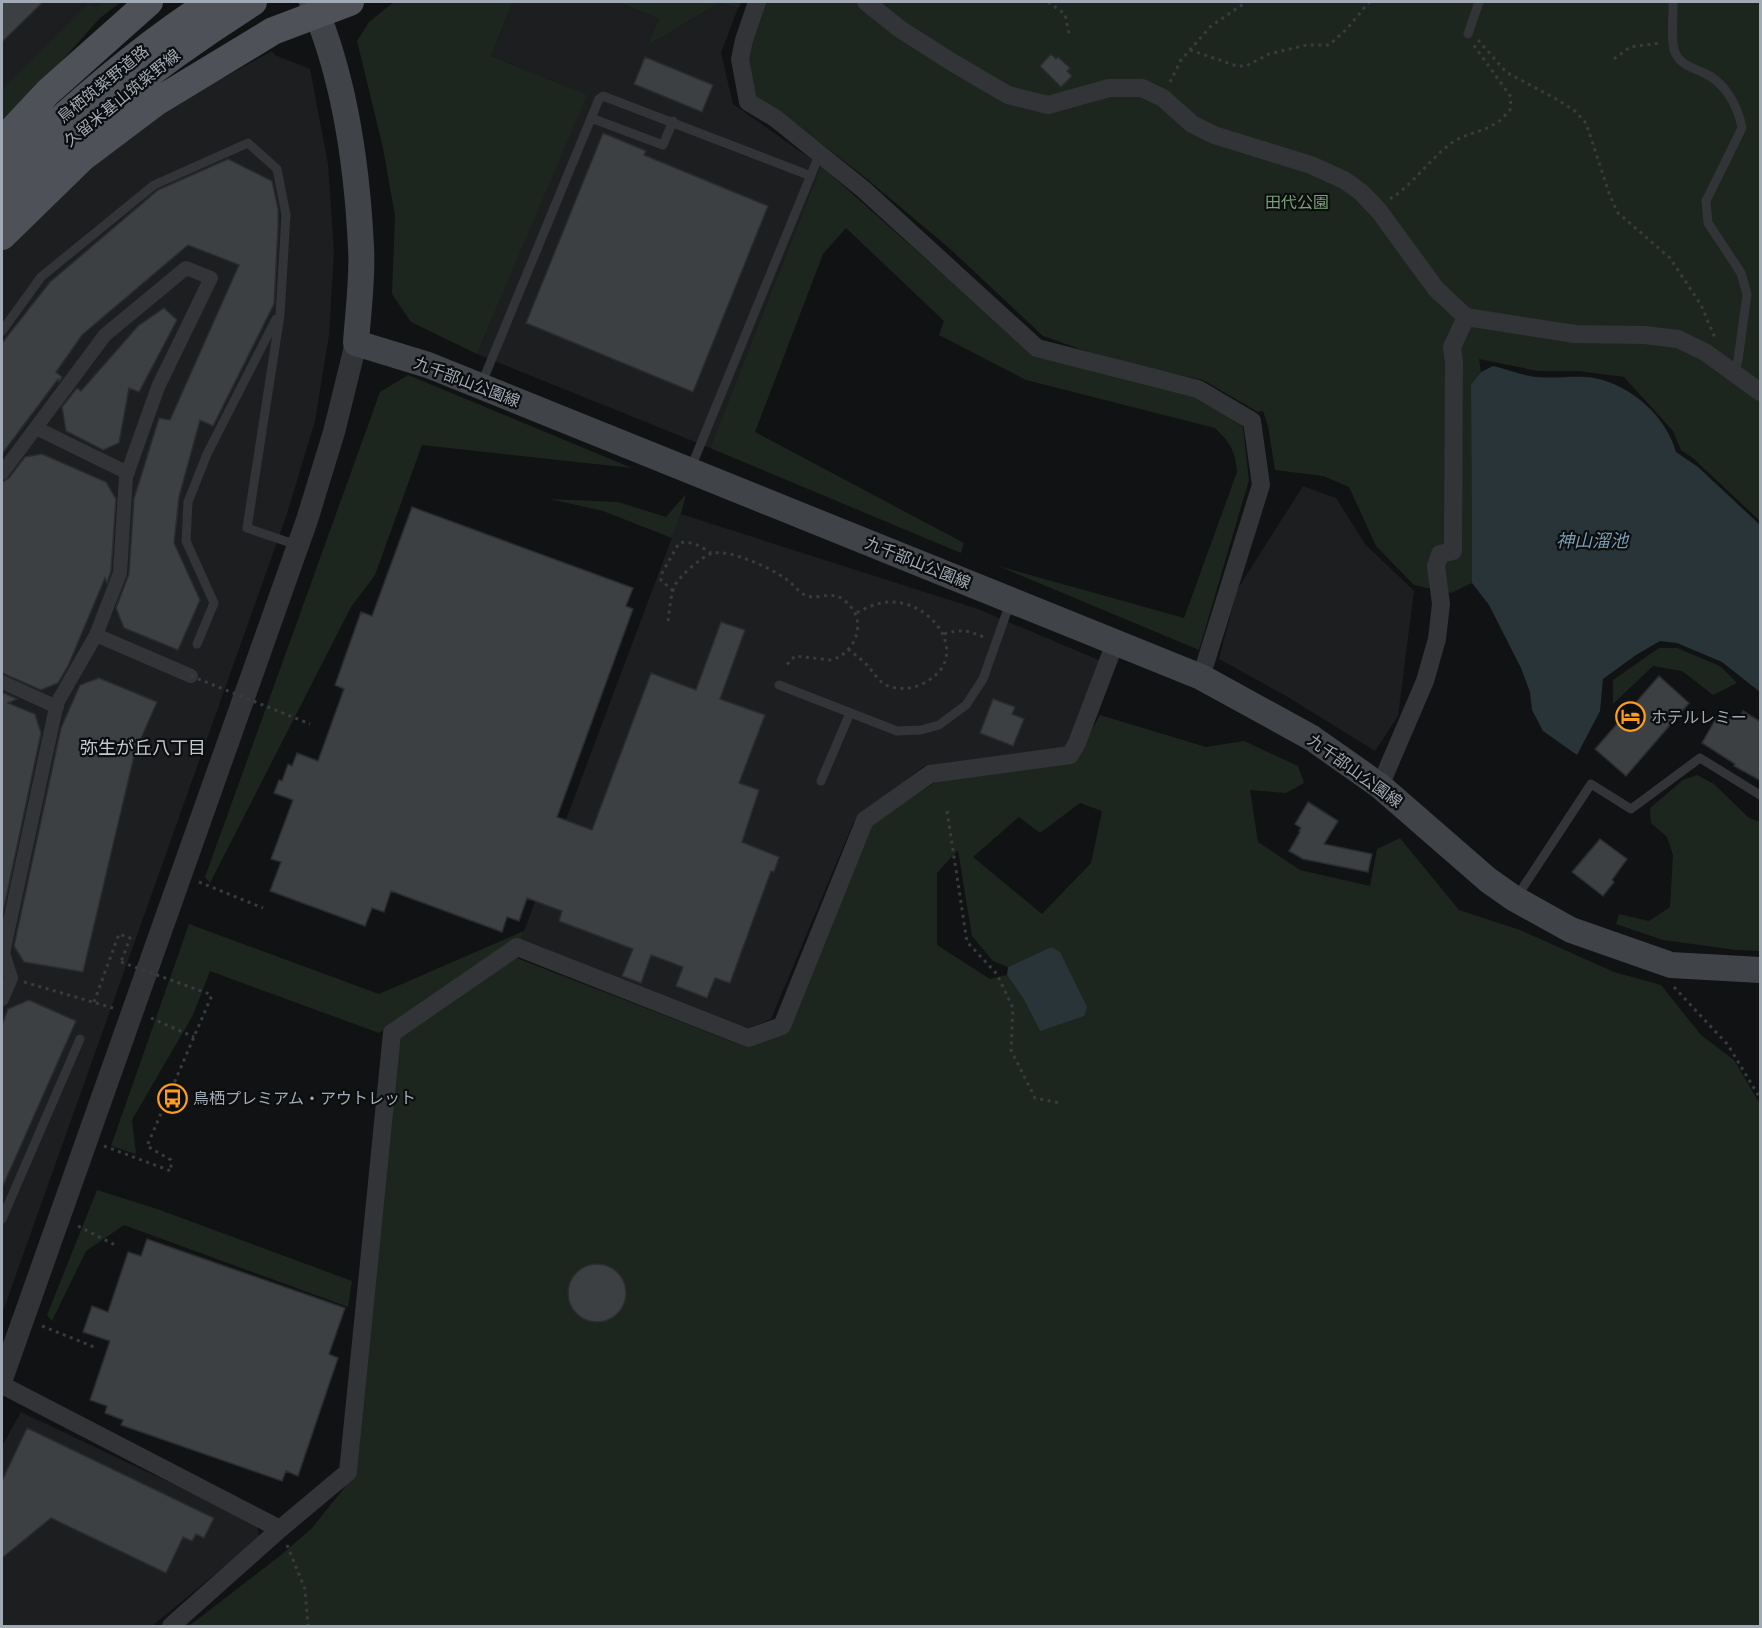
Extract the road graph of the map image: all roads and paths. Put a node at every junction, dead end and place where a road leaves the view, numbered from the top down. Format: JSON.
{"nodes":[{"id":1,"x":149,"y":2,"type":"edge"},
{"id":2,"x":211,"y":2,"type":"edge"},
{"id":3,"x":253,"y":2,"type":"edge"},
{"id":4,"x":350,"y":2,"type":"edge"},
{"id":5,"x":757,"y":2,"type":"edge"},
{"id":6,"x":866,"y":2,"type":"edge"},
{"id":7,"x":1052,"y":2,"type":"edge"},
{"id":8,"x":1246,"y":2,"type":"edge"},
{"id":9,"x":1369,"y":2,"type":"edge"},
{"id":10,"x":1479,"y":2,"type":"edge"},
{"id":11,"x":1673,"y":2,"type":"edge"},
{"id":12,"x":315,"y":8,"type":"edge"},
{"id":13,"x":1469,"y":31,"type":"junction"},
{"id":14,"x":1069,"y":34,"type":"dead end"},
{"id":15,"x":1674,"y":41,"type":"junction"},
{"id":16,"x":1190,"y":50,"type":"junction"},
{"id":17,"x":1614,"y":59,"type":"dead end"},
{"id":18,"x":1163,"y":98,"type":"junction"},
{"id":19,"x":591,"y":118,"type":"junction"},
{"id":20,"x":673,"y":122,"type":"junction"},
{"id":21,"x":2,"y":141,"type":"edge"},
{"id":22,"x":820,"y":153,"type":"junction"},
{"id":23,"x":2,"y":174,"type":"edge"},
{"id":24,"x":811,"y":176,"type":"junction"},
{"id":25,"x":2,"y":206,"type":"edge"},
{"id":26,"x":1379,"y":211,"type":"junction"},
{"id":27,"x":2,"y":236,"type":"edge"},
{"id":28,"x":280,"y":312,"type":"junction"},
{"id":29,"x":1466,"y":318,"type":"junction"},
{"id":30,"x":2,"y":331,"type":"edge"},
{"id":31,"x":356,"y":343,"type":"junction"},
{"id":32,"x":1727,"y":369,"type":"junction"},
{"id":33,"x":480,"y":386,"type":"junction"},
{"id":34,"x":1761,"y":392,"type":"edge"},
{"id":35,"x":36,"y":428,"type":"junction"},
{"id":36,"x":690,"y":471,"type":"junction"},
{"id":37,"x":2,"y":473,"type":"edge"},
{"id":38,"x":128,"y":473,"type":"junction"},
{"id":39,"x":298,"y":546,"type":"junction"},
{"id":40,"x":711,"y":553,"type":"junction"},
{"id":41,"x":673,"y":591,"type":"junction"},
{"id":42,"x":1011,"y":601,"type":"junction"},
{"id":43,"x":856,"y":613,"type":"junction"},
{"id":44,"x":668,"y":621,"type":"dead end"},
{"id":45,"x":96,"y":635,"type":"junction"},
{"id":46,"x":943,"y":635,"type":"junction"},
{"id":47,"x":996,"y":642,"type":"junction"},
{"id":48,"x":1115,"y":643,"type":"junction"},
{"id":49,"x":197,"y":644,"type":"dead end"},
{"id":50,"x":848,"y":649,"type":"junction"},
{"id":51,"x":785,"y":667,"type":"dead end"},
{"id":52,"x":191,"y":676,"type":"joint"},
{"id":53,"x":1201,"y":677,"type":"junction"},
{"id":54,"x":2,"y":682,"type":"edge"},
{"id":55,"x":779,"y":685,"type":"dead end"},
{"id":56,"x":57,"y":707,"type":"junction"},
{"id":57,"x":850,"y":713,"type":"junction"},
{"id":58,"x":310,"y":724,"type":"dead end"},
{"id":59,"x":820,"y":781,"type":"dead end"},
{"id":60,"x":1380,"y":786,"type":"junction"},
{"id":61,"x":1761,"y":795,"type":"edge"},
{"id":62,"x":947,"y":811,"type":"dead end"},
{"id":63,"x":199,"y":882,"type":"dead end"},
{"id":64,"x":1515,"y":899,"type":"junction"},
{"id":65,"x":263,"y":908,"type":"dead end"},
{"id":66,"x":1671,"y":965,"type":"junction"},
{"id":67,"x":1761,"y":970,"type":"edge"},
{"id":68,"x":10,"y":978,"type":"junction"},
{"id":69,"x":2,"y":999,"type":"edge"},
{"id":70,"x":94,"y":1002,"type":"junction"},
{"id":71,"x":115,"y":1008,"type":"dead end"},
{"id":72,"x":150,"y":1018,"type":"dead end"},
{"id":73,"x":194,"y":1037,"type":"junction"},
{"id":74,"x":80,"y":1039,"type":"dead end"},
{"id":75,"x":1761,"y":1098,"type":"edge"},
{"id":76,"x":1060,"y":1103,"type":"dead end"},
{"id":77,"x":104,"y":1146,"type":"dead end"},
{"id":78,"x":2,"y":1219,"type":"edge"},
{"id":79,"x":76,"y":1225,"type":"dead end"},
{"id":80,"x":115,"y":1245,"type":"dead end"},
{"id":81,"x":41,"y":1325,"type":"dead end"},
{"id":82,"x":94,"y":1347,"type":"dead end"},
{"id":83,"x":2,"y":1379,"type":"edge"},
{"id":84,"x":2,"y":1384,"type":"edge"},
{"id":85,"x":280,"y":1529,"type":"junction"},
{"id":86,"x":171,"y":1626,"type":"edge"},
{"id":87,"x":308,"y":1626,"type":"edge"}],
"edges":[{"from":1,"to":21,"type":"main road"},
{"from":2,"to":23,"type":"main road","name":"鳥栖筑紫野道路"},
{"from":3,"to":25,"type":"main road","name":"久留米基山筑紫野線"},
{"from":4,"to":12,"type":"main road"},
{"from":5,"to":22,"type":"street"},
{"from":6,"to":18,"type":"street"},
{"from":7,"to":14,"type":"path"},
{"from":8,"to":16,"type":"path"},
{"from":9,"to":16,"type":"path"},
{"from":10,"to":13,"type":"lane"},
{"from":11,"to":15,"type":"lane"},
{"from":12,"to":27,"type":"main road"},
{"from":12,"to":31,"type":"main road"},
{"from":13,"to":26,"type":"path"},
{"from":13,"to":32,"type":"path"},
{"from":15,"to":17,"type":"path"},
{"from":15,"to":32,"type":"lane"},
{"from":16,"to":18,"type":"path"},
{"from":18,"to":26,"type":"street"},
{"from":19,"to":20,"type":"lane"},
{"from":19,"to":20,"type":"lane"},
{"from":19,"to":33,"type":"lane"},
{"from":20,"to":24,"type":"lane"},
{"from":22,"to":24,"type":"lane"},
{"from":22,"to":53,"type":"street"},
{"from":24,"to":36,"type":"lane"},
{"from":26,"to":29,"type":"street"},
{"from":28,"to":30,"type":"lane"},
{"from":28,"to":39,"type":"lane"},
{"from":28,"to":49,"type":"lane"},
{"from":29,"to":32,"type":"street"},
{"from":29,"to":60,"type":"street"},
{"from":31,"to":33,"type":"main road","name":"九千部山公園線"},
{"from":31,"to":39,"type":"street"},
{"from":32,"to":34,"type":"street"},
{"from":33,"to":36,"type":"main road","name":"九千部山公園線"},
{"from":35,"to":37,"type":"street"},
{"from":35,"to":38,"type":"street"},
{"from":35,"to":38,"type":"street"},
{"from":36,"to":42,"type":"main road","name":"九千部山公園線"},
{"from":38,"to":45,"type":"street"},
{"from":39,"to":83,"type":"street"},
{"from":40,"to":41,"type":"path"},
{"from":40,"to":41,"type":"path"},
{"from":40,"to":43,"type":"path"},
{"from":41,"to":44,"type":"path"},
{"from":42,"to":47,"type":"lane"},
{"from":42,"to":48,"type":"main road","name":"九千部山公園線"},
{"from":43,"to":46,"type":"path"},
{"from":43,"to":50,"type":"path"},
{"from":45,"to":52,"type":"street"},
{"from":45,"to":56,"type":"street"},
{"from":46,"to":47,"type":"path"},
{"from":46,"to":50,"type":"path"},
{"from":47,"to":57,"type":"lane"},
{"from":48,"to":53,"type":"main road","name":"九千部山公園線"},
{"from":48,"to":85,"type":"street"},
{"from":50,"to":51,"type":"path"},
{"from":52,"to":58,"type":"path","bridge":true},
{"from":53,"to":60,"type":"main road","name":"九千部山公園線"},
{"from":54,"to":56,"type":"street"},
{"from":55,"to":57,"type":"lane"},
{"from":56,"to":68,"type":"street"},
{"from":57,"to":59,"type":"lane"},
{"from":60,"to":64,"type":"main road","name":"九千部山公園線"},
{"from":61,"to":64,"type":"lane"},
{"from":62,"to":76,"type":"path"},
{"from":63,"to":65,"type":"path"},
{"from":64,"to":66,"type":"main road","name":"九千部山公園線"},
{"from":66,"to":67,"type":"main road","name":"九千部山公園線"},
{"from":66,"to":75,"type":"path"},
{"from":68,"to":69,"type":"street"},
{"from":68,"to":70,"type":"path"},
{"from":70,"to":71,"type":"path"},
{"from":70,"to":73,"type":"path","bridge":true},
{"from":72,"to":73,"type":"path"},
{"from":73,"to":77,"type":"path"},
{"from":74,"to":78,"type":"lane"},
{"from":79,"to":80,"type":"path"},
{"from":81,"to":82,"type":"path"},
{"from":84,"to":85,"type":"street"},
{"from":85,"to":86,"type":"street"},
{"from":85,"to":87,"type":"path"}]}
